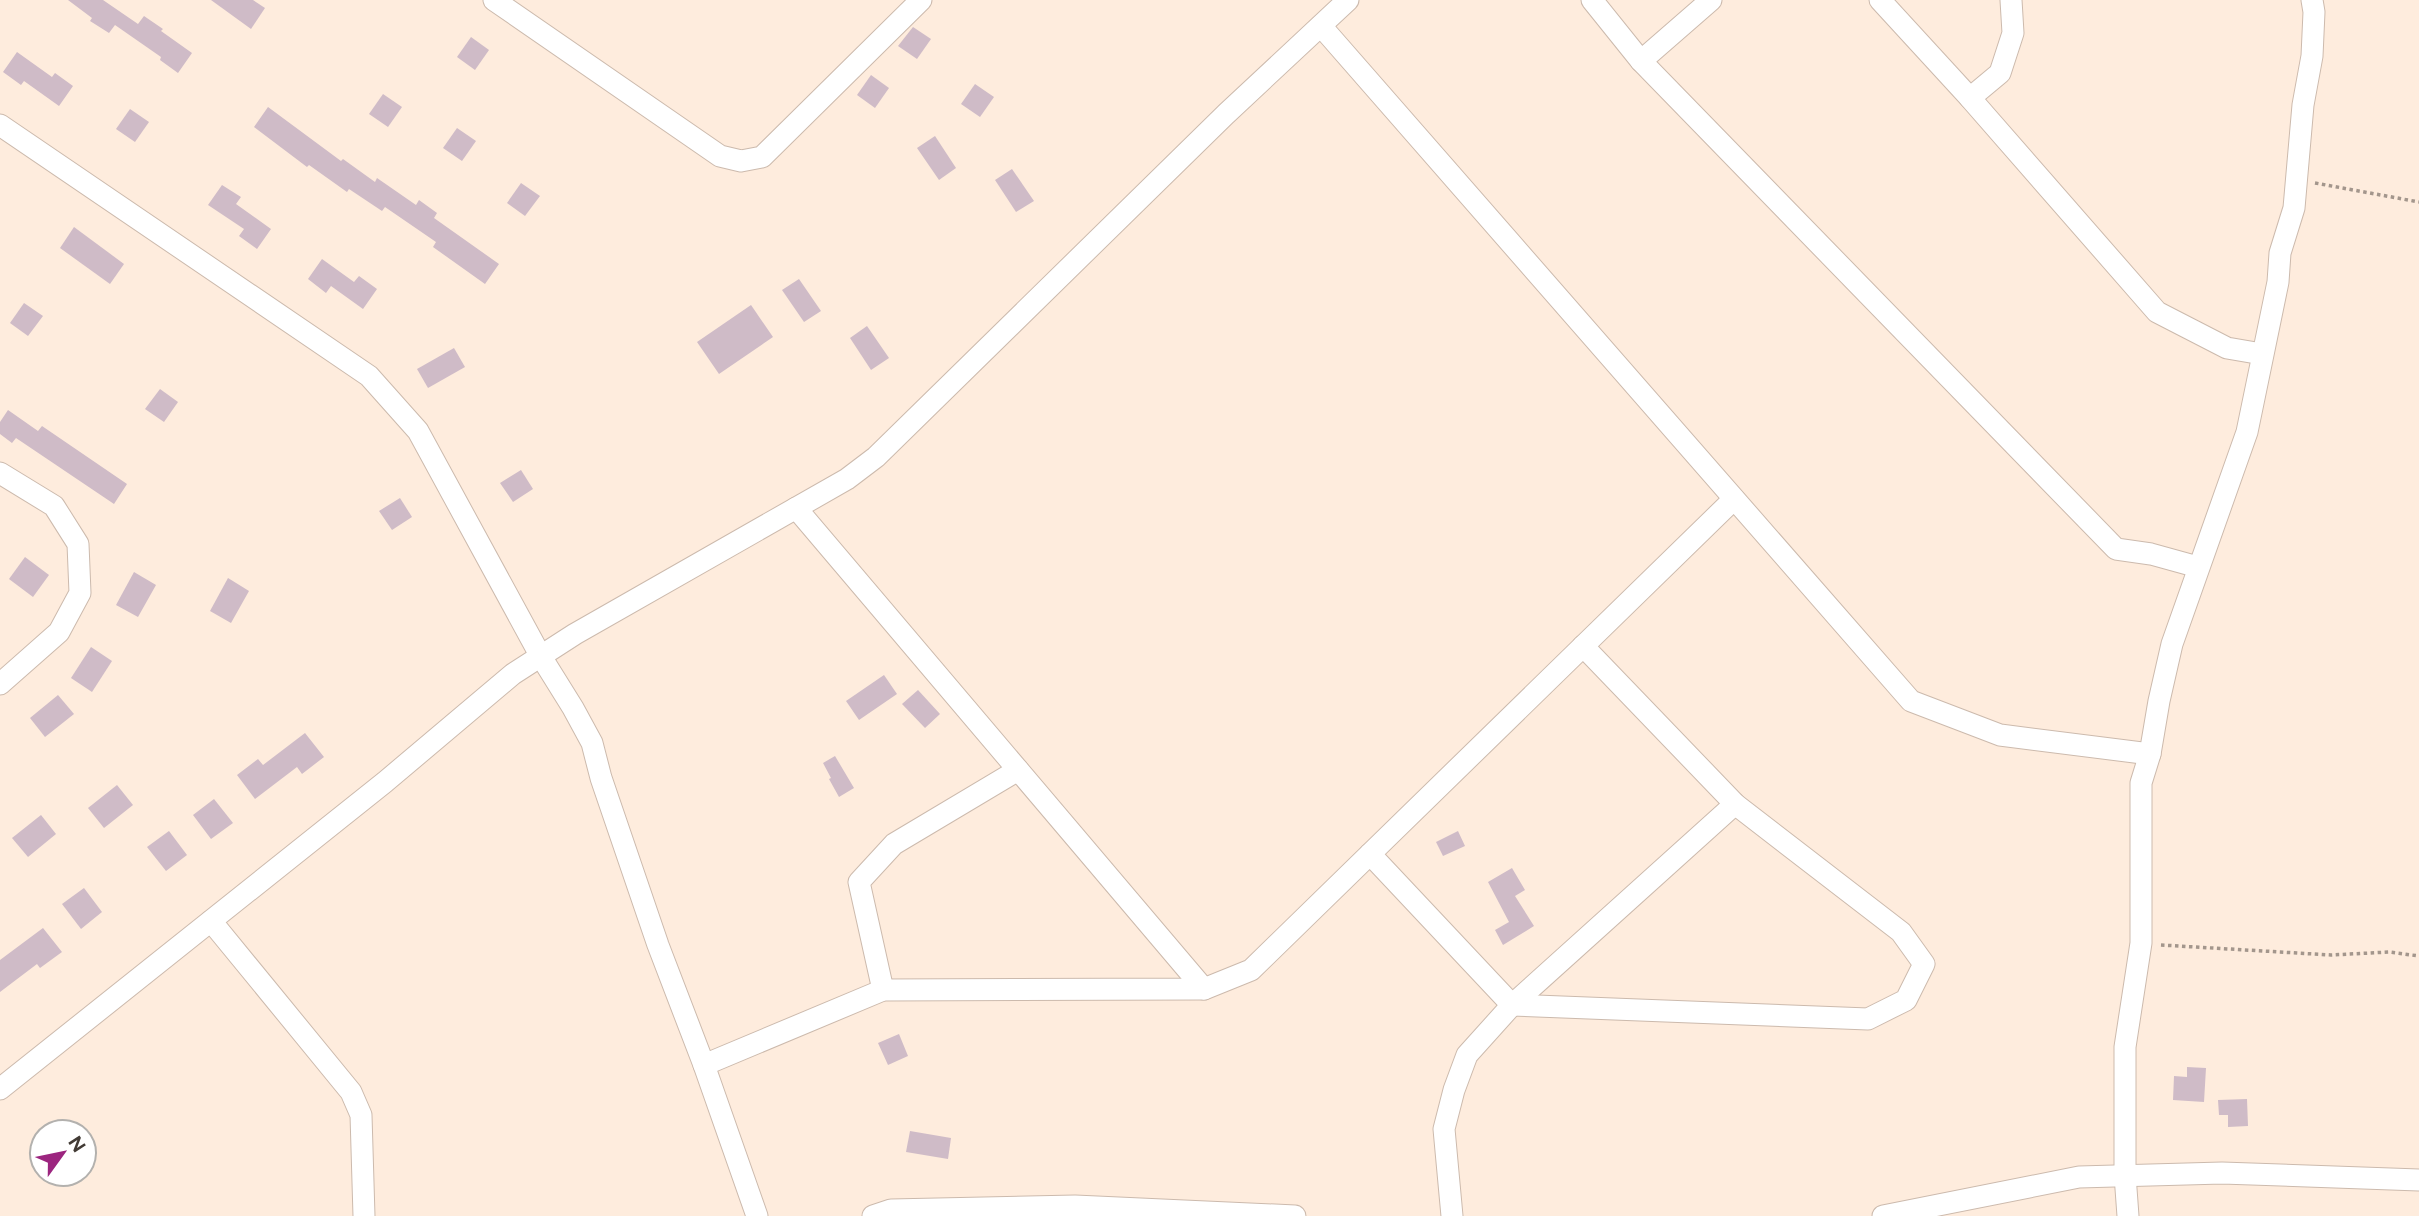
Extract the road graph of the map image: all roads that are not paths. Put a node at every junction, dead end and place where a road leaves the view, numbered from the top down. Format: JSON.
{"nodes":[{"id":1,"x":494,"y":0,"type":"edge"},
{"id":2,"x":921,"y":0,"type":"edge"},
{"id":3,"x":1348,"y":0,"type":"edge"},
{"id":4,"x":1591,"y":0,"type":"edge"},
{"id":5,"x":1711,"y":0,"type":"edge"},
{"id":6,"x":1880,"y":0,"type":"edge"},
{"id":7,"x":2011,"y":0,"type":"edge"},
{"id":8,"x":2312,"y":0,"type":"edge"},
{"id":9,"x":1321,"y":26,"type":"junction"},
{"id":10,"x":1641,"y":61,"type":"junction"},
{"id":11,"x":1970,"y":98,"type":"junction"},
{"id":12,"x":0,"y":125,"type":"edge"},
{"id":13,"x":2262,"y":354,"type":"junction"},
{"id":14,"x":0,"y":473,"type":"edge"},
{"id":15,"x":1734,"y":499,"type":"junction"},
{"id":16,"x":796,"y":508,"type":"junction"},
{"id":17,"x":2198,"y":567,"type":"junction"},
{"id":18,"x":1583,"y":646,"type":"junction"},
{"id":19,"x":540,"y":655,"type":"junction"},
{"id":20,"x":0,"y":684,"type":"edge"},
{"id":21,"x":2150,"y":754,"type":"junction"},
{"id":22,"x":1018,"y":770,"type":"junction"},
{"id":23,"x":1735,"y":804,"type":"junction"},
{"id":24,"x":1370,"y":854,"type":"junction"},
{"id":25,"x":211,"y":921,"type":"junction"},
{"id":26,"x":1204,"y":989,"type":"junction"},
{"id":27,"x":883,"y":990,"type":"junction"},
{"id":28,"x":1512,"y":1005,"type":"junction"},
{"id":29,"x":704,"y":1065,"type":"junction"},
{"id":30,"x":0,"y":1089,"type":"edge"},
{"id":31,"x":2125,"y":1175,"type":"junction"},
{"id":32,"x":2419,"y":1180,"type":"edge"},
{"id":33,"x":364,"y":1216,"type":"edge"},
{"id":34,"x":757,"y":1216,"type":"edge"},
{"id":35,"x":873,"y":1216,"type":"edge"},
{"id":36,"x":1295,"y":1216,"type":"edge"},
{"id":37,"x":1452,"y":1216,"type":"edge"},
{"id":38,"x":1883,"y":1216,"type":"edge"},
{"id":39,"x":2128,"y":1216,"type":"edge"}],
"edges":[{"from":1,"to":2,"type":"street"},
{"from":3,"to":9,"type":"street"},
{"from":4,"to":10,"type":"street"},
{"from":5,"to":10,"type":"street"},
{"from":6,"to":11,"type":"street"},
{"from":7,"to":11,"type":"street"},
{"from":8,"to":13,"type":"street"},
{"from":9,"to":15,"type":"street"},
{"from":9,"to":16,"type":"street"},
{"from":10,"to":17,"type":"street"},
{"from":11,"to":13,"type":"street"},
{"from":12,"to":19,"type":"street"},
{"from":13,"to":17,"type":"street"},
{"from":14,"to":20,"type":"street"},
{"from":15,"to":18,"type":"street"},
{"from":15,"to":21,"type":"street"},
{"from":16,"to":19,"type":"street"},
{"from":16,"to":22,"type":"street"},
{"from":17,"to":21,"type":"street"},
{"from":18,"to":23,"type":"street"},
{"from":18,"to":24,"type":"street"},
{"from":19,"to":25,"type":"street"},
{"from":19,"to":29,"type":"street"},
{"from":21,"to":31,"type":"street"},
{"from":22,"to":26,"type":"street"},
{"from":22,"to":27,"type":"street"},
{"from":23,"to":28,"type":"street"},
{"from":23,"to":28,"type":"street"},
{"from":24,"to":26,"type":"street"},
{"from":24,"to":28,"type":"street"},
{"from":25,"to":30,"type":"street"},
{"from":25,"to":33,"type":"street"},
{"from":26,"to":27,"type":"street"},
{"from":27,"to":29,"type":"street"},
{"from":28,"to":37,"type":"street"},
{"from":29,"to":34,"type":"street"},
{"from":31,"to":32,"type":"street"},
{"from":31,"to":38,"type":"street"},
{"from":31,"to":39,"type":"street"},
{"from":35,"to":36,"type":"street"}]}
